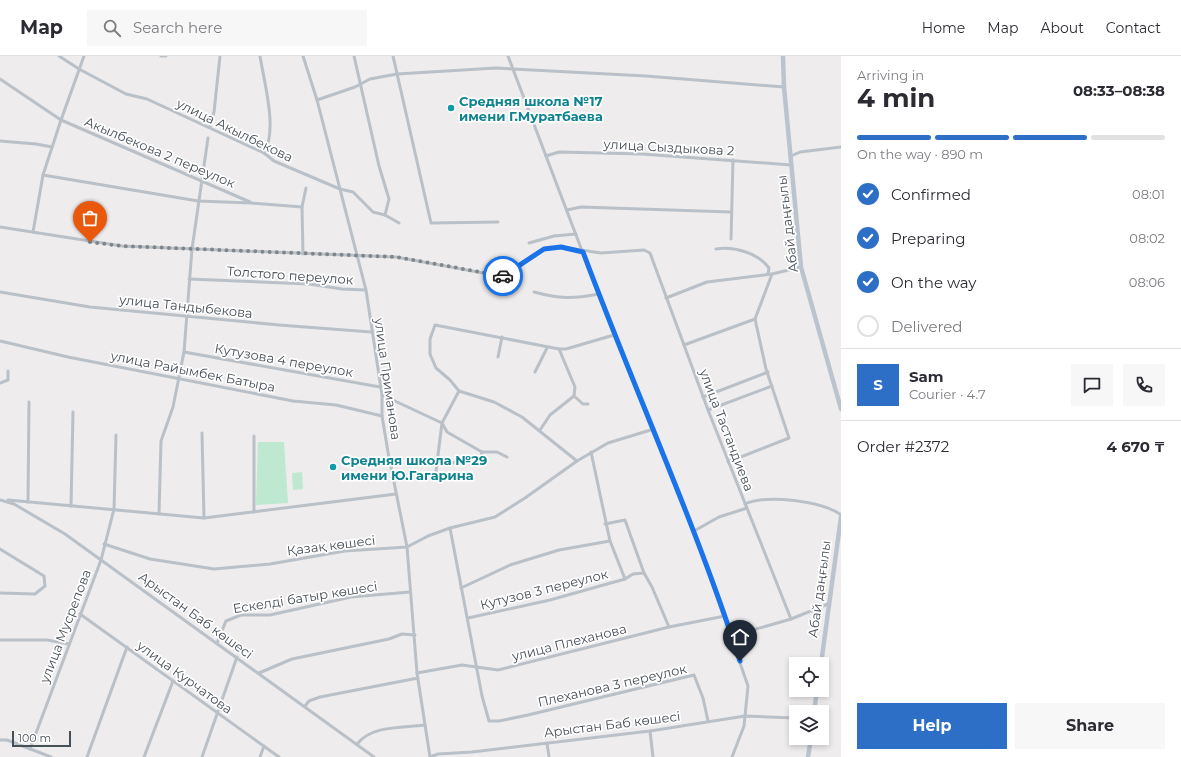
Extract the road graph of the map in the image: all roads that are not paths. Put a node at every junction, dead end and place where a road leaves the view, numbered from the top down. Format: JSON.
{"nodes":[{"id":1,"x":59,"y":56,"type":"edge"},
{"id":2,"x":84,"y":56,"type":"edge"},
{"id":3,"x":161,"y":56,"type":"edge"},
{"id":4,"x":166,"y":56,"type":"edge"},
{"id":5,"x":220,"y":56,"type":"edge"},
{"id":6,"x":260,"y":56,"type":"edge"},
{"id":7,"x":304,"y":56,"type":"edge"},
{"id":8,"x":354,"y":56,"type":"edge"},
{"id":9,"x":393,"y":56,"type":"edge"},
{"id":10,"x":508,"y":56,"type":"edge"},
{"id":11,"x":783,"y":56,"type":"edge"},
{"id":12,"x":513,"y":69,"type":"junction"},
{"id":13,"x":79,"y":70,"type":"junction"},
{"id":14,"x":397,"y":74,"type":"junction"},
{"id":15,"x":0,"y":79,"type":"edge"},
{"id":16,"x":360,"y":84,"type":"junction"},
{"id":17,"x":784,"y":87,"type":"junction"},
{"id":18,"x":317,"y":100,"type":"junction"},
{"id":19,"x":61,"y":120,"type":"junction"},
{"id":20,"x":210,"y":127,"type":"junction"},
{"id":21,"x":208,"y":138,"type":"dead end"},
{"id":22,"x":0,"y":141,"type":"edge"},
{"id":23,"x":52,"y":147,"type":"junction"},
{"id":24,"x":841,"y":147,"type":"edge"},
{"id":25,"x":264,"y":153,"type":"junction"},
{"id":26,"x":546,"y":156,"type":"junction"},
{"id":27,"x":791,"y":156,"type":"junction"},
{"id":28,"x":733,"y":160,"type":"junction"},
{"id":29,"x":791,"y":164,"type":"junction"},
{"id":30,"x":44,"y":175,"type":"junction"},
{"id":31,"x":202,"y":180,"type":"junction"},
{"id":32,"x":306,"y":188,"type":"dead end"},
{"id":33,"x":340,"y":189,"type":"junction"},
{"id":34,"x":233,"y":194,"type":"junction"},
{"id":35,"x":198,"y":202,"type":"junction"},
{"id":36,"x":233,"y":202,"type":"junction"},
{"id":37,"x":251,"y":203,"type":"junction"},
{"id":38,"x":302,"y":207,"type":"junction"},
{"id":39,"x":568,"y":210,"type":"junction"},
{"id":40,"x":731,"y":212,"type":"junction"},
{"id":41,"x":385,"y":215,"type":"junction"},
{"id":42,"x":498,"y":222,"type":"dead end"},
{"id":43,"x":399,"y":223,"type":"dead end"},
{"id":44,"x":0,"y":227,"type":"edge"},
{"id":45,"x":33,"y":232,"type":"junction"},
{"id":46,"x":576,"y":234,"type":"junction"},
{"id":47,"x":731,"y":239,"type":"dead end"},
{"id":48,"x":529,"y":243,"type":"dead end"},
{"id":49,"x":192,"y":249,"type":"junction"},
{"id":50,"x":716,"y":249,"type":"dead end"},
{"id":51,"x":583,"y":252,"type":"junction"},
{"id":52,"x":303,"y":254,"type":"junction"},
{"id":53,"x":357,"y":256,"type":"junction"},
{"id":54,"x":801,"y":267,"type":"junction"},
{"id":55,"x":770,"y":274,"type":"junction"},
{"id":56,"x":189,"y":279,"type":"junction"},
{"id":57,"x":366,"y":290,"type":"junction"},
{"id":58,"x":0,"y":292,"type":"edge"},
{"id":59,"x":534,"y":292,"type":"dead end"},
{"id":60,"x":599,"y":294,"type":"junction"},
{"id":61,"x":666,"y":298,"type":"junction"},
{"id":62,"x":188,"y":315,"type":"junction"},
{"id":63,"x":755,"y":319,"type":"junction"},
{"id":64,"x":371,"y":332,"type":"junction"},
{"id":65,"x":614,"y":335,"type":"junction"},
{"id":66,"x":502,"y":338,"type":"junction"},
{"id":67,"x":0,"y":341,"type":"edge"},
{"id":68,"x":684,"y":345,"type":"junction"},
{"id":69,"x":547,"y":348,"type":"junction"},
{"id":70,"x":559,"y":349,"type":"junction"},
{"id":71,"x":184,"y":352,"type":"junction"},
{"id":72,"x":498,"y":357,"type":"dead end"},
{"id":73,"x":8,"y":371,"type":"dead end"},
{"id":74,"x":535,"y":372,"type":"dead end"},
{"id":75,"x":768,"y":372,"type":"junction"},
{"id":76,"x":179,"y":378,"type":"junction"},
{"id":77,"x":0,"y":383,"type":"edge"},
{"id":78,"x":772,"y":386,"type":"junction"},
{"id":79,"x":380,"y":387,"type":"junction"},
{"id":80,"x":459,"y":391,"type":"junction"},
{"id":81,"x":382,"y":396,"type":"junction"},
{"id":82,"x":574,"y":396,"type":"junction"},
{"id":83,"x":703,"y":397,"type":"junction"},
{"id":84,"x":29,"y":402,"type":"dead end"},
{"id":85,"x":588,"y":404,"type":"dead end"},
{"id":86,"x":841,"y":409,"type":"edge"},
{"id":87,"x":708,"y":410,"type":"junction"},
{"id":88,"x":74,"y":412,"type":"dead end"},
{"id":89,"x":382,"y":416,"type":"junction"},
{"id":90,"x":442,"y":423,"type":"junction"},
{"id":91,"x":654,"y":429,"type":"junction"},
{"id":92,"x":540,"y":430,"type":"junction"},
{"id":93,"x":202,"y":433,"type":"dead end"},
{"id":94,"x":116,"y":436,"type":"dead end"},
{"id":95,"x":254,"y":436,"type":"dead end"},
{"id":96,"x":482,"y":452,"type":"junction"},
{"id":97,"x":590,"y":452,"type":"junction"},
{"id":98,"x":507,"y":457,"type":"dead end"},
{"id":99,"x":577,"y":461,"type":"junction"},
{"id":100,"x":728,"y":462,"type":"junction"},
{"id":101,"x":436,"y":465,"type":"junction"},
{"id":102,"x":435,"y":479,"type":"dead end"},
{"id":103,"x":396,"y":494,"type":"junction"},
{"id":104,"x":0,"y":500,"type":"edge"},
{"id":105,"x":28,"y":502,"type":"junction"},
{"id":106,"x":72,"y":506,"type":"junction"},
{"id":107,"x":746,"y":506,"type":"junction"},
{"id":108,"x":114,"y":509,"type":"junction"},
{"id":109,"x":254,"y":512,"type":"junction"},
{"id":110,"x":159,"y":514,"type":"junction"},
{"id":111,"x":841,"y":516,"type":"edge"},
{"id":112,"x":204,"y":518,"type":"junction"},
{"id":113,"x":606,"y":524,"type":"junction"},
{"id":114,"x":450,"y":528,"type":"junction"},
{"id":115,"x":694,"y":531,"type":"junction"},
{"id":116,"x":610,"y":541,"type":"junction"},
{"id":117,"x":839,"y":543,"type":"edge"},
{"id":118,"x":104,"y":544,"type":"junction"},
{"id":119,"x":407,"y":548,"type":"junction"},
{"id":120,"x":0,"y":549,"type":"edge"},
{"id":121,"x":101,"y":560,"type":"junction"},
{"id":122,"x":644,"y":573,"type":"junction"},
{"id":123,"x":625,"y":579,"type":"junction"},
{"id":124,"x":462,"y":588,"type":"junction"},
{"id":125,"x":410,"y":592,"type":"junction"},
{"id":126,"x":0,"y":593,"type":"edge"},
{"id":127,"x":828,"y":604,"type":"junction"},
{"id":128,"x":80,"y":614,"type":"junction"},
{"id":129,"x":726,"y":616,"type":"junction"},
{"id":130,"x":468,"y":618,"type":"junction"},
{"id":131,"x":791,"y":619,"type":"junction"},
{"id":132,"x":669,"y":627,"type":"junction"},
{"id":133,"x":415,"y":635,"type":"junction"},
{"id":134,"x":732,"y":636,"type":"junction"},
{"id":135,"x":0,"y":640,"type":"edge"},
{"id":136,"x":217,"y":643,"type":"junction"},
{"id":137,"x":69,"y":644,"type":"junction"},
{"id":138,"x":126,"y":647,"type":"junction"},
{"id":139,"x":237,"y":657,"type":"junction"},
{"id":140,"x":821,"y":657,"type":"edge"},
{"id":141,"x":477,"y":668,"type":"junction"},
{"id":142,"x":258,"y":673,"type":"junction"},
{"id":143,"x":417,"y":673,"type":"junction"},
{"id":144,"x":418,"y":678,"type":"junction"},
{"id":145,"x":173,"y":681,"type":"junction"},
{"id":146,"x":305,"y":706,"type":"junction"},
{"id":147,"x":218,"y":713,"type":"junction"},
{"id":148,"x":745,"y":716,"type":"junction"},
{"id":149,"x":789,"y":718,"type":"edge"},
{"id":150,"x":708,"y":721,"type":"junction"},
{"id":151,"x":425,"y":725,"type":"junction"},
{"id":152,"x":650,"y":731,"type":"junction"},
{"id":153,"x":0,"y":740,"type":"edge"},
{"id":154,"x":548,"y":743,"type":"junction"},
{"id":155,"x":357,"y":744,"type":"junction"},
{"id":156,"x":810,"y":745,"type":"edge"},
{"id":157,"x":264,"y":746,"type":"junction"},
{"id":158,"x":30,"y":749,"type":"junction"},
{"id":159,"x":472,"y":752,"type":"junction"},
{"id":160,"x":51,"y":757,"type":"edge"},
{"id":161,"x":87,"y":757,"type":"edge"},
{"id":162,"x":144,"y":757,"type":"edge"},
{"id":163,"x":202,"y":757,"type":"edge"},
{"id":164,"x":260,"y":757,"type":"edge"},
{"id":165,"x":279,"y":757,"type":"edge"},
{"id":166,"x":374,"y":757,"type":"edge"},
{"id":167,"x":430,"y":757,"type":"edge"},
{"id":168,"x":473,"y":757,"type":"edge"},
{"id":169,"x":549,"y":757,"type":"edge"},
{"id":170,"x":652,"y":757,"type":"edge"},
{"id":171,"x":732,"y":757,"type":"edge"},
{"id":172,"x":808,"y":757,"type":"edge"}],
"edges":[{"from":1,"to":13,"type":"street","name":"улица Акылбекова"},
{"from":2,"to":13,"type":"street"},
{"from":3,"to":4,"type":"street"},
{"from":5,"to":20,"type":"street"},
{"from":6,"to":25,"type":"street"},
{"from":7,"to":18,"type":"street","name":"улица Приманова"},
{"from":8,"to":16,"type":"street"},
{"from":9,"to":14,"type":"street"},
{"from":10,"to":12,"type":"street"},
{"from":11,"to":17,"type":"street","name":"Абай даңғылы"},
{"from":12,"to":14,"type":"street"},
{"from":12,"to":17,"type":"street"},
{"from":12,"to":26,"type":"street"},
{"from":13,"to":19,"type":"street"},
{"from":13,"to":20,"type":"street","name":"улица Акылбекова"},
{"from":14,"to":16,"type":"street"},
{"from":14,"to":42,"type":"street"},
{"from":15,"to":19,"type":"street","name":"Акылбекова 2 переулок"},
{"from":16,"to":18,"type":"street"},
{"from":16,"to":41,"type":"street"},
{"from":17,"to":27,"type":"street","name":"Абай даңғылы"},
{"from":18,"to":33,"type":"street","name":"улица Приманова"},
{"from":19,"to":23,"type":"street"},
{"from":19,"to":31,"type":"street","name":"Акылбекова 2 переулок"},
{"from":20,"to":25,"type":"street","name":"улица Акылбекова"},
{"from":21,"to":31,"type":"street"},
{"from":22,"to":23,"type":"street"},
{"from":23,"to":30,"type":"street"},
{"from":24,"to":27,"type":"street"},
{"from":25,"to":33,"type":"street","name":"улица Акылбекова"},
{"from":26,"to":28,"type":"street","name":"улица Сыздыкова 2"},
{"from":26,"to":39,"type":"street"},
{"from":27,"to":29,"type":"street","name":"Абай даңғылы"},
{"from":28,"to":29,"type":"street","name":"улица Сыздыкова 2"},
{"from":28,"to":40,"type":"street"},
{"from":29,"to":54,"type":"street","name":"Абай даңғылы"},
{"from":30,"to":35,"type":"street","name":"Акылбекова 2 переулок"},
{"from":30,"to":45,"type":"street"},
{"from":31,"to":34,"type":"street","name":"Акылбекова 2 переулок"},
{"from":31,"to":35,"type":"street"},
{"from":32,"to":38,"type":"street"},
{"from":33,"to":41,"type":"street","name":"улица Акылбекова"},
{"from":33,"to":53,"type":"street","name":"улица Приманова"},
{"from":34,"to":36,"type":"street"},
{"from":34,"to":37,"type":"street","name":"Акылбекова 2 переулок"},
{"from":35,"to":36,"type":"street","name":"Акылбекова 2 переулок"},
{"from":35,"to":49,"type":"street"},
{"from":36,"to":37,"type":"street","name":"Акылбекова 2 переулок"},
{"from":37,"to":38,"type":"street","name":"Акылбекова 2 переулок"},
{"from":38,"to":52,"type":"street"},
{"from":39,"to":40,"type":"street"},
{"from":39,"to":46,"type":"street"},
{"from":40,"to":47,"type":"street"},
{"from":41,"to":43,"type":"street","name":"улица Акылбекова"},
{"from":44,"to":45,"type":"street"},
{"from":45,"to":49,"type":"street"},
{"from":46,"to":48,"type":"street"},
{"from":46,"to":51,"type":"street"},
{"from":49,"to":52,"type":"street"},
{"from":49,"to":56,"type":"street"},
{"from":50,"to":55,"type":"street"},
{"from":51,"to":53,"type":"street"},
{"from":51,"to":60,"type":"street"},
{"from":51,"to":61,"type":"street","name":"улица Тастандиева"},
{"from":52,"to":53,"type":"street"},
{"from":53,"to":57,"type":"street","name":"улица Приманова"},
{"from":54,"to":55,"type":"street"},
{"from":54,"to":86,"type":"street","name":"Абай даңғылы"},
{"from":55,"to":61,"type":"street"},
{"from":55,"to":63,"type":"street"},
{"from":56,"to":57,"type":"street","name":"Толстого переулок"},
{"from":56,"to":62,"type":"street"},
{"from":57,"to":64,"type":"street","name":"улица Приманова"},
{"from":58,"to":62,"type":"street","name":"улица Тандыбекова"},
{"from":59,"to":60,"type":"street"},
{"from":60,"to":65,"type":"street"},
{"from":61,"to":68,"type":"street","name":"улица Тастандиева"},
{"from":62,"to":64,"type":"street","name":"улица Тандыбекова"},
{"from":62,"to":71,"type":"street"},
{"from":63,"to":68,"type":"street"},
{"from":63,"to":75,"type":"street"},
{"from":64,"to":79,"type":"street","name":"улица Приманова"},
{"from":65,"to":70,"type":"street"},
{"from":65,"to":91,"type":"street"},
{"from":66,"to":69,"type":"street"},
{"from":66,"to":72,"type":"street"},
{"from":66,"to":80,"type":"street"},
{"from":67,"to":76,"type":"street","name":"улица Райымбек Батыра"},
{"from":68,"to":83,"type":"street","name":"улица Тастандиева"},
{"from":69,"to":70,"type":"street"},
{"from":69,"to":74,"type":"street"},
{"from":70,"to":82,"type":"street"},
{"from":71,"to":76,"type":"street"},
{"from":71,"to":79,"type":"street","name":"Кутузова 4 переулок"},
{"from":73,"to":77,"type":"street"},
{"from":75,"to":78,"type":"street"},
{"from":75,"to":83,"type":"street"},
{"from":76,"to":89,"type":"street","name":"улица Райымбек Батыра"},
{"from":76,"to":110,"type":"street"},
{"from":78,"to":87,"type":"street"},
{"from":78,"to":100,"type":"street"},
{"from":79,"to":81,"type":"street","name":"улица Приманова"},
{"from":80,"to":90,"type":"street"},
{"from":80,"to":92,"type":"street"},
{"from":81,"to":89,"type":"street","name":"улица Приманова"},
{"from":81,"to":90,"type":"street"},
{"from":82,"to":85,"type":"street"},
{"from":82,"to":92,"type":"street"},
{"from":83,"to":87,"type":"street","name":"улица Тастандиева"},
{"from":84,"to":105,"type":"street"},
{"from":87,"to":100,"type":"street","name":"улица Тастандиева"},
{"from":88,"to":106,"type":"street"},
{"from":89,"to":103,"type":"street","name":"улица Приманова"},
{"from":90,"to":96,"type":"street"},
{"from":90,"to":101,"type":"street"},
{"from":91,"to":97,"type":"street","name":"Қазақ көшесі"},
{"from":91,"to":115,"type":"street"},
{"from":92,"to":99,"type":"street"},
{"from":93,"to":112,"type":"street"},
{"from":94,"to":108,"type":"street","name":"улица Мусрепова"},
{"from":95,"to":109,"type":"street"},
{"from":96,"to":98,"type":"street"},
{"from":96,"to":101,"type":"street"},
{"from":97,"to":99,"type":"street","name":"Қазақ көшесі"},
{"from":97,"to":113,"type":"street","name":"Кутузов 3 переулок"},
{"from":99,"to":114,"type":"street","name":"Қазақ көшесі"},
{"from":100,"to":107,"type":"street","name":"улица Тастандиева"},
{"from":101,"to":102,"type":"street"},
{"from":103,"to":109,"type":"street"},
{"from":103,"to":119,"type":"street","name":"улица Приманова"},
{"from":104,"to":105,"type":"street"},
{"from":104,"to":121,"type":"street","name":"Арыстан Баб көшесі"},
{"from":105,"to":106,"type":"street"},
{"from":106,"to":108,"type":"street"},
{"from":107,"to":111,"type":"street"},
{"from":107,"to":115,"type":"street"},
{"from":107,"to":131,"type":"street","name":"улица Тастандиева"},
{"from":108,"to":110,"type":"street"},
{"from":108,"to":118,"type":"street","name":"улица Мусрепова"},
{"from":109,"to":112,"type":"street"},
{"from":110,"to":112,"type":"street"},
{"from":111,"to":117,"type":"street","name":"Абай даңғылы"},
{"from":113,"to":116,"type":"street","name":"Кутузов 3 переулок"},
{"from":113,"to":122,"type":"street"},
{"from":114,"to":119,"type":"street","name":"Қазақ көшесі"},
{"from":114,"to":124,"type":"street"},
{"from":115,"to":129,"type":"street"},
{"from":116,"to":123,"type":"street","name":"Кутузов 3 переулок"},
{"from":116,"to":124,"type":"street"},
{"from":117,"to":127,"type":"street","name":"Абай даңғылы"},
{"from":118,"to":119,"type":"street","name":"Қазақ көшесі"},
{"from":118,"to":121,"type":"street","name":"улица Мусрепова"},
{"from":119,"to":125,"type":"street","name":"улица Приманова"},
{"from":120,"to":126,"type":"street"},
{"from":121,"to":128,"type":"street","name":"улица Мусрепова"},
{"from":121,"to":136,"type":"street","name":"Арыстан Баб көшесі"},
{"from":122,"to":123,"type":"street","name":"Кутузов 3 переулок"},
{"from":122,"to":132,"type":"street"},
{"from":123,"to":130,"type":"street","name":"Кутузов 3 переулок"},
{"from":124,"to":130,"type":"street"},
{"from":125,"to":133,"type":"street","name":"улица Приманова"},
{"from":125,"to":136,"type":"street","name":"Ескелді батыр көшесі"},
{"from":127,"to":131,"type":"street"},
{"from":127,"to":140,"type":"street","name":"Абай даңғылы"},
{"from":128,"to":137,"type":"street","name":"улица Мусрепова"},
{"from":128,"to":138,"type":"street","name":"улица Курчатова"},
{"from":129,"to":132,"type":"street","name":"улица Плеханова"},
{"from":129,"to":134,"type":"street"},
{"from":130,"to":141,"type":"street"},
{"from":131,"to":134,"type":"street"},
{"from":132,"to":141,"type":"street","name":"улица Плеханова"},
{"from":133,"to":142,"type":"street"},
{"from":133,"to":143,"type":"street","name":"улица Приманова"},
{"from":134,"to":148,"type":"street"},
{"from":135,"to":137,"type":"street"},
{"from":136,"to":139,"type":"street","name":"Арыстан Баб көшесі"},
{"from":137,"to":158,"type":"street","name":"улица Мусрепова"},
{"from":138,"to":145,"type":"street","name":"улица Курчатова"},
{"from":138,"to":161,"type":"street"},
{"from":139,"to":142,"type":"street","name":"Арыстан Баб көшесі"},
{"from":139,"to":147,"type":"street"},
{"from":141,"to":143,"type":"street","name":"улица Плеханова"},
{"from":141,"to":150,"type":"street","name":"Плеханова 3 переулок"},
{"from":142,"to":146,"type":"street","name":"Арыстан Баб көшесі"},
{"from":143,"to":144,"type":"street","name":"улица Приманова"},
{"from":144,"to":146,"type":"street"},
{"from":144,"to":151,"type":"street","name":"улица Приманова"},
{"from":145,"to":147,"type":"street","name":"улица Курчатова"},
{"from":145,"to":162,"type":"street"},
{"from":146,"to":155,"type":"street","name":"Арыстан Баб көшесі"},
{"from":147,"to":157,"type":"street","name":"улица Курчатова"},
{"from":147,"to":163,"type":"street"},
{"from":148,"to":149,"type":"street","name":"Арыстан Баб көшесі"},
{"from":148,"to":150,"type":"street","name":"Арыстан Баб көшесі"},
{"from":148,"to":171,"type":"street"},
{"from":150,"to":152,"type":"street","name":"Арыстан Баб көшесі"},
{"from":151,"to":155,"type":"street"},
{"from":151,"to":167,"type":"street","name":"улица Приманова"},
{"from":152,"to":154,"type":"street","name":"Арыстан Баб көшесі"},
{"from":152,"to":170,"type":"street"},
{"from":153,"to":158,"type":"street"},
{"from":154,"to":159,"type":"street","name":"Арыстан Баб көшесі"},
{"from":154,"to":169,"type":"street"},
{"from":155,"to":166,"type":"street","name":"Арыстан Баб көшесі"},
{"from":156,"to":172,"type":"street"},
{"from":157,"to":164,"type":"street"},
{"from":157,"to":165,"type":"street","name":"улица Курчатова"},
{"from":158,"to":160,"type":"street"},
{"from":159,"to":167,"type":"street","name":"Арыстан Баб көшесі"},
{"from":159,"to":168,"type":"street"}]}
